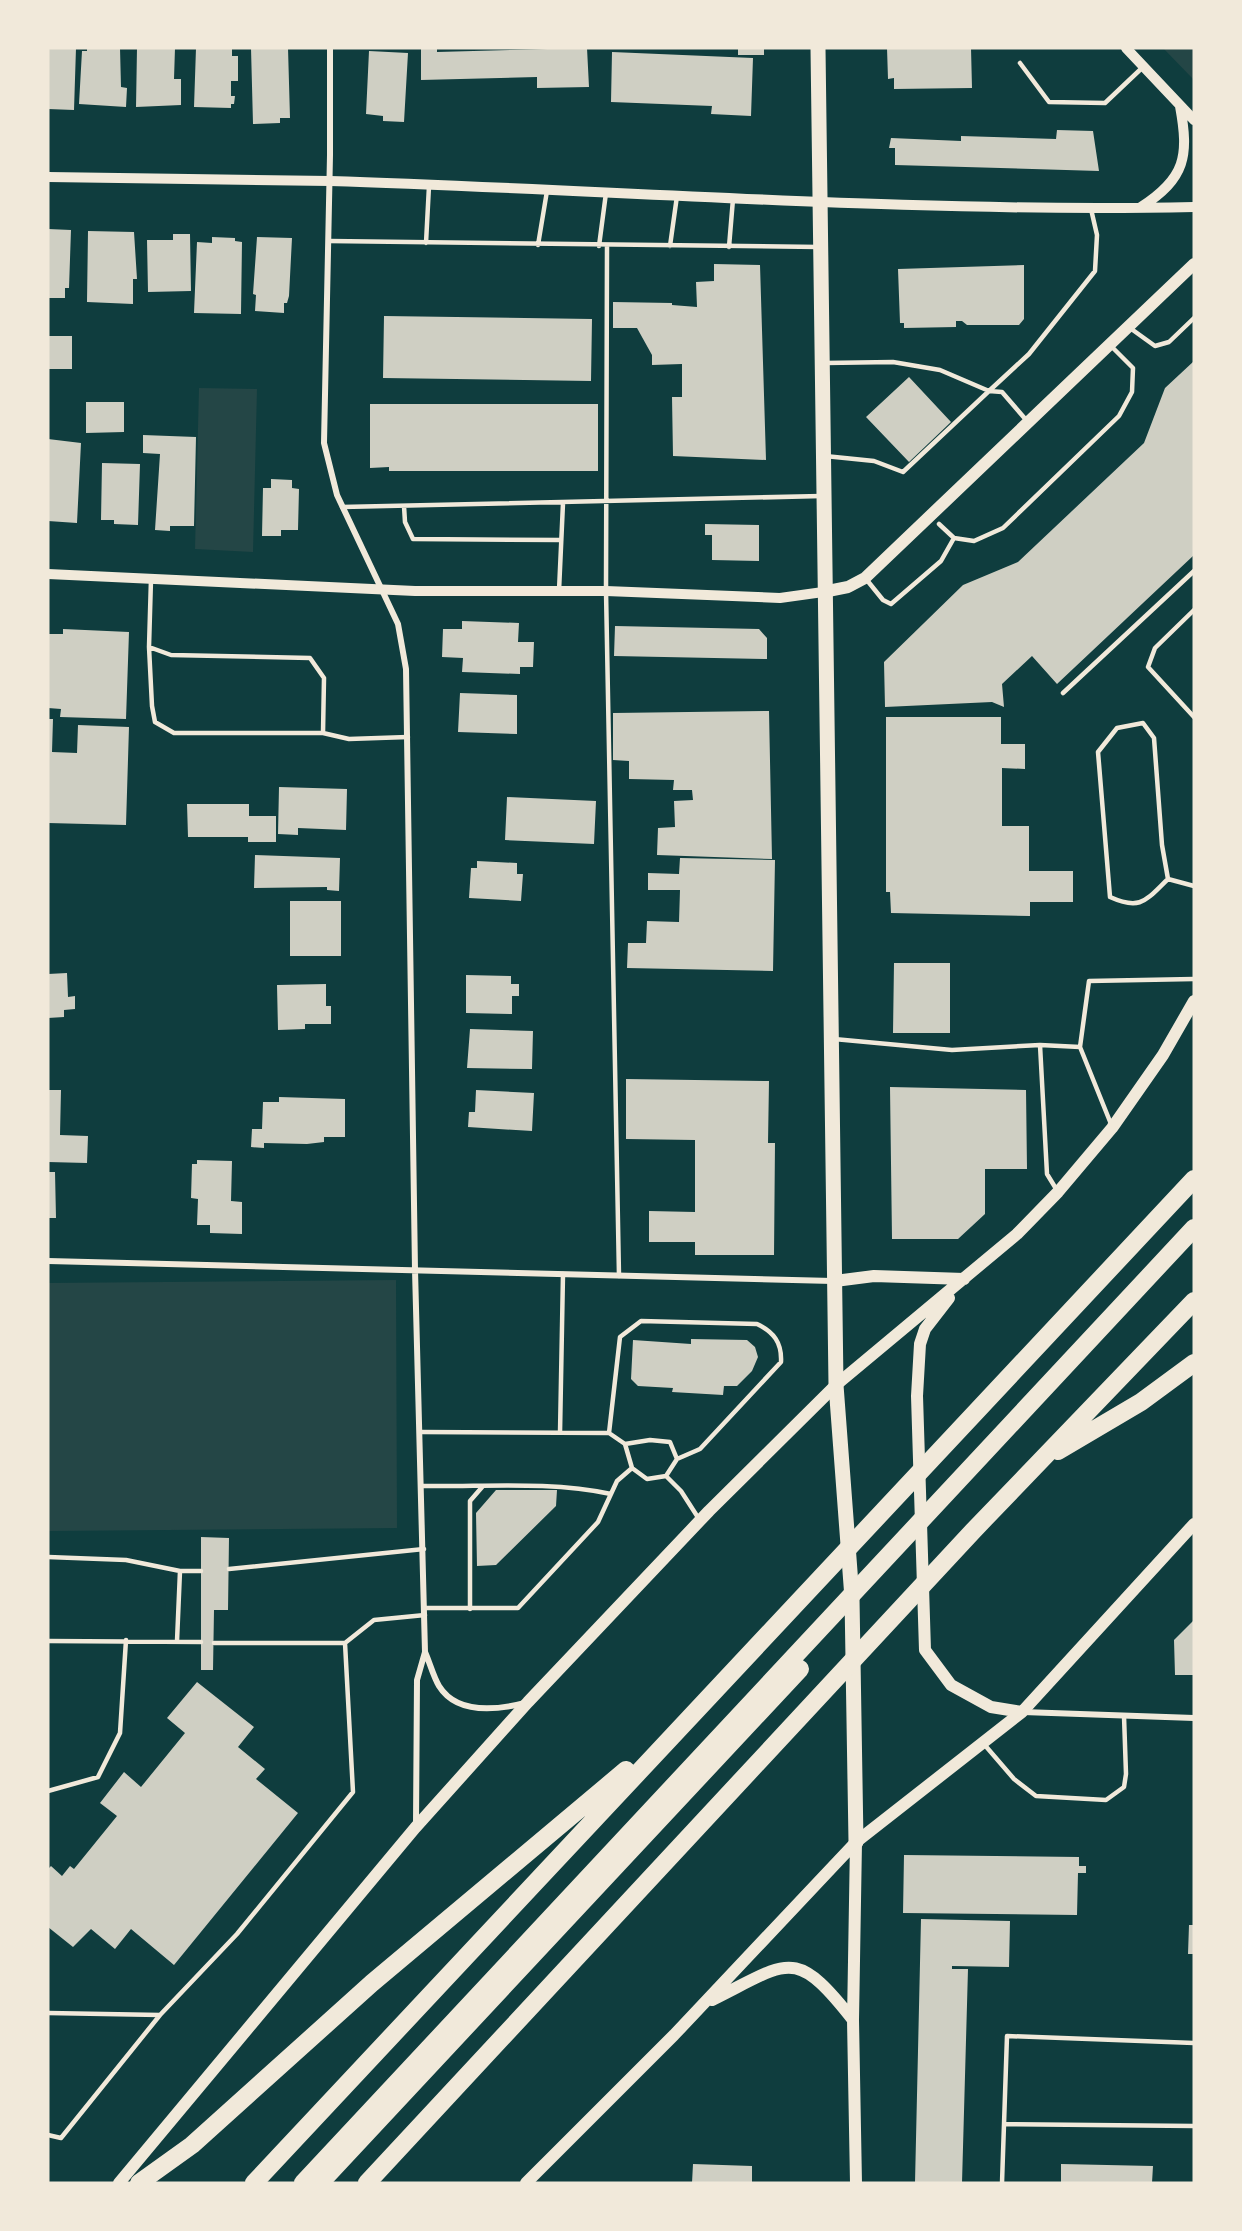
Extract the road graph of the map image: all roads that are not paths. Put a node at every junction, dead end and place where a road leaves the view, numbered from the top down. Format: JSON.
{"nodes":[{"id":1,"x":330,"y":48,"type":"edge"},
{"id":2,"x":818,"y":48,"type":"edge"},
{"id":3,"x":1126,"y":48,"type":"edge"},
{"id":4,"x":1020,"y":63,"type":"dead end"},
{"id":5,"x":1143,"y":67,"type":"junction"},
{"id":6,"x":1180,"y":106,"type":"junction"},
{"id":7,"x":1194,"y":120,"type":"edge"},
{"id":8,"x":48,"y":177,"type":"edge"},
{"id":9,"x":330,"y":182,"type":"junction"},
{"id":10,"x":429,"y":186,"type":"junction"},
{"id":11,"x":547,"y":191,"type":"junction"},
{"id":12,"x":606,"y":193,"type":"junction"},
{"id":13,"x":677,"y":196,"type":"junction"},
{"id":14,"x":733,"y":199,"type":"junction"},
{"id":15,"x":822,"y":203,"type":"junction"},
{"id":16,"x":1194,"y":207,"type":"edge"},
{"id":17,"x":1140,"y":208,"type":"junction"},
{"id":18,"x":1091,"y":209,"type":"junction"},
{"id":19,"x":329,"y":241,"type":"junction"},
{"id":20,"x":426,"y":243,"type":"junction"},
{"id":21,"x":538,"y":245,"type":"junction"},
{"id":22,"x":599,"y":246,"type":"junction"},
{"id":23,"x":607,"y":246,"type":"junction"},
{"id":24,"x":670,"y":246,"type":"junction"},
{"id":25,"x":729,"y":247,"type":"junction"},
{"id":26,"x":822,"y":247,"type":"junction"},
{"id":27,"x":1194,"y":264,"type":"edge"},
{"id":28,"x":1194,"y":318,"type":"edge"},
{"id":29,"x":1128,"y":327,"type":"junction"},
{"id":30,"x":1110,"y":344,"type":"junction"},
{"id":31,"x":822,"y":363,"type":"junction"},
{"id":32,"x":989,"y":391,"type":"junction"},
{"id":33,"x":1027,"y":422,"type":"junction"},
{"id":34,"x":823,"y":456,"type":"junction"},
{"id":35,"x":823,"y":496,"type":"junction"},
{"id":36,"x":605,"y":502,"type":"junction"},
{"id":37,"x":563,"y":503,"type":"junction"},
{"id":38,"x":404,"y":506,"type":"junction"},
{"id":39,"x":342,"y":507,"type":"junction"},
{"id":40,"x":939,"y":524,"type":"dead end"},
{"id":41,"x":954,"y":538,"type":"junction"},
{"id":42,"x":561,"y":540,"type":"junction"},
{"id":43,"x":1194,"y":571,"type":"edge"},
{"id":44,"x":48,"y":574,"type":"edge"},
{"id":45,"x":865,"y":578,"type":"junction"},
{"id":46,"x":152,"y":579,"type":"junction"},
{"id":47,"x":380,"y":587,"type":"junction"},
{"id":48,"x":559,"y":591,"type":"junction"},
{"id":49,"x":606,"y":591,"type":"junction"},
{"id":50,"x":823,"y":592,"type":"junction"},
{"id":51,"x":1194,"y":610,"type":"edge"},
{"id":52,"x":149,"y":647,"type":"junction"},
{"id":53,"x":1063,"y":693,"type":"dead end"},
{"id":54,"x":1194,"y":717,"type":"edge"},
{"id":55,"x":322,"y":733,"type":"junction"},
{"id":56,"x":408,"y":737,"type":"junction"},
{"id":57,"x":1168,"y":879,"type":"junction"},
{"id":58,"x":1194,"y":886,"type":"edge"},
{"id":59,"x":1194,"y":980,"type":"edge"},
{"id":60,"x":1194,"y":1001,"type":"edge"},
{"id":61,"x":831,"y":1039,"type":"junction"},
{"id":62,"x":1040,"y":1044,"type":"junction"},
{"id":63,"x":1080,"y":1047,"type":"junction"},
{"id":64,"x":1112,"y":1128,"type":"junction"},
{"id":65,"x":1194,"y":1179,"type":"edge"},
{"id":66,"x":1058,"y":1192,"type":"junction"},
{"id":67,"x":1194,"y":1228,"type":"edge"},
{"id":68,"x":1194,"y":1246,"type":"edge"},
{"id":69,"x":48,"y":1261,"type":"edge"},
{"id":70,"x":415,"y":1270,"type":"junction"},
{"id":71,"x":563,"y":1274,"type":"junction"},
{"id":72,"x":619,"y":1276,"type":"junction"},
{"id":73,"x":964,"y":1279,"type":"junction"},
{"id":74,"x":836,"y":1281,"type":"junction"},
{"id":75,"x":1194,"y":1301,"type":"edge"},
{"id":76,"x":1194,"y":1363,"type":"edge"},
{"id":77,"x":836,"y":1385,"type":"junction"},
{"id":78,"x":421,"y":1432,"type":"junction"},
{"id":79,"x":560,"y":1433,"type":"junction"},
{"id":80,"x":609,"y":1433,"type":"junction"},
{"id":81,"x":625,"y":1444,"type":"junction"},
{"id":82,"x":676,"y":1459,"type":"junction"},
{"id":83,"x":1039,"y":1463,"type":"junction"},
{"id":84,"x":633,"y":1468,"type":"junction"},
{"id":85,"x":666,"y":1476,"type":"junction"},
{"id":86,"x":971,"y":1476,"type":"junction"},
{"id":87,"x":422,"y":1486,"type":"junction"},
{"id":88,"x":483,"y":1486,"type":"junction"},
{"id":89,"x":611,"y":1494,"type":"junction"},
{"id":90,"x":700,"y":1521,"type":"junction"},
{"id":91,"x":1194,"y":1524,"type":"edge"},
{"id":92,"x":424,"y":1549,"type":"junction"},
{"id":93,"x":48,"y":1557,"type":"edge"},
{"id":94,"x":229,"y":1569,"type":"dead end"},
{"id":95,"x":180,"y":1571,"type":"junction"},
{"id":96,"x":201,"y":1571,"type":"dead end"},
{"id":97,"x":470,"y":1609,"type":"junction"},
{"id":98,"x":425,"y":1612,"type":"junction"},
{"id":99,"x":126,"y":1640,"type":"junction"},
{"id":100,"x":48,"y":1641,"type":"edge"},
{"id":101,"x":177,"y":1641,"type":"junction"},
{"id":102,"x":201,"y":1642,"type":"dead end"},
{"id":103,"x":214,"y":1643,"type":"dead end"},
{"id":104,"x":345,"y":1643,"type":"junction"},
{"id":105,"x":425,"y":1652,"type":"junction"},
{"id":106,"x":528,"y":1702,"type":"junction"},
{"id":107,"x":757,"y":1706,"type":"junction"},
{"id":108,"x":1022,"y":1712,"type":"junction"},
{"id":109,"x":1124,"y":1716,"type":"junction"},
{"id":110,"x":1194,"y":1718,"type":"edge"},
{"id":111,"x":687,"y":1719,"type":"junction"},
{"id":112,"x":983,"y":1743,"type":"junction"},
{"id":113,"x":48,"y":1791,"type":"edge"},
{"id":114,"x":416,"y":1828,"type":"junction"},
{"id":115,"x":856,"y":1842,"type":"junction"},
{"id":116,"x":702,"y":2005,"type":"junction"},
{"id":117,"x":48,"y":2013,"type":"edge"},
{"id":118,"x":160,"y":2015,"type":"junction"},
{"id":119,"x":852,"y":2020,"type":"junction"},
{"id":120,"x":1194,"y":2043,"type":"edge"},
{"id":121,"x":1004,"y":2124,"type":"junction"},
{"id":122,"x":1194,"y":2126,"type":"edge"},
{"id":123,"x":48,"y":2135,"type":"edge"},
{"id":124,"x":119,"y":2183,"type":"edge"},
{"id":125,"x":139,"y":2183,"type":"edge"},
{"id":126,"x":254,"y":2183,"type":"edge"},
{"id":127,"x":303,"y":2183,"type":"edge"},
{"id":128,"x":321,"y":2183,"type":"edge"},
{"id":129,"x":367,"y":2183,"type":"edge"},
{"id":130,"x":526,"y":2183,"type":"edge"},
{"id":131,"x":856,"y":2183,"type":"edge"},
{"id":132,"x":1002,"y":2183,"type":"edge"}],
"edges":[{"from":1,"to":9,"type":"street"},
{"from":2,"to":15,"type":"main road"},
{"from":3,"to":5,"type":"street"},
{"from":4,"to":5,"type":"lane"},
{"from":5,"to":6,"type":"street"},
{"from":6,"to":7,"type":"street"},
{"from":6,"to":17,"type":"street"},
{"from":8,"to":9,"type":"street"},
{"from":9,"to":10,"type":"street"},
{"from":9,"to":19,"type":"street"},
{"from":10,"to":11,"type":"street"},
{"from":10,"to":20,"type":"lane"},
{"from":11,"to":12,"type":"street"},
{"from":11,"to":21,"type":"lane"},
{"from":12,"to":13,"type":"street"},
{"from":12,"to":22,"type":"lane"},
{"from":13,"to":14,"type":"street"},
{"from":13,"to":24,"type":"lane"},
{"from":14,"to":15,"type":"street"},
{"from":14,"to":25,"type":"lane"},
{"from":15,"to":18,"type":"street"},
{"from":15,"to":26,"type":"main road"},
{"from":16,"to":17,"type":"street"},
{"from":17,"to":18,"type":"street"},
{"from":18,"to":32,"type":"lane"},
{"from":19,"to":20,"type":"lane"},
{"from":19,"to":39,"type":"street"},
{"from":20,"to":21,"type":"lane"},
{"from":21,"to":22,"type":"lane"},
{"from":22,"to":23,"type":"lane"},
{"from":23,"to":24,"type":"lane"},
{"from":23,"to":36,"type":"lane"},
{"from":24,"to":25,"type":"lane"},
{"from":25,"to":26,"type":"lane"},
{"from":26,"to":31,"type":"main road"},
{"from":27,"to":29,"type":"main road"},
{"from":28,"to":29,"type":"lane"},
{"from":29,"to":30,"type":"main road"},
{"from":30,"to":33,"type":"main road"},
{"from":30,"to":41,"type":"lane"},
{"from":31,"to":32,"type":"lane"},
{"from":31,"to":34,"type":"main road"},
{"from":32,"to":33,"type":"lane"},
{"from":32,"to":34,"type":"lane"},
{"from":33,"to":45,"type":"main road"},
{"from":34,"to":35,"type":"main road"},
{"from":35,"to":36,"type":"lane"},
{"from":35,"to":50,"type":"main road"},
{"from":36,"to":37,"type":"lane"},
{"from":36,"to":49,"type":"lane"},
{"from":37,"to":38,"type":"lane"},
{"from":37,"to":42,"type":"lane"},
{"from":38,"to":39,"type":"lane"},
{"from":38,"to":42,"type":"lane"},
{"from":39,"to":47,"type":"street"},
{"from":40,"to":41,"type":"lane"},
{"from":41,"to":45,"type":"lane"},
{"from":42,"to":48,"type":"lane"},
{"from":43,"to":53,"type":"lane"},
{"from":44,"to":46,"type":"street"},
{"from":45,"to":50,"type":"main road"},
{"from":46,"to":47,"type":"street"},
{"from":46,"to":52,"type":"lane"},
{"from":47,"to":48,"type":"street"},
{"from":47,"to":56,"type":"street"},
{"from":48,"to":49,"type":"street"},
{"from":49,"to":50,"type":"street"},
{"from":49,"to":72,"type":"lane"},
{"from":50,"to":61,"type":"main road"},
{"from":51,"to":54,"type":"lane"},
{"from":52,"to":55,"type":"lane"},
{"from":52,"to":55,"type":"lane"},
{"from":55,"to":56,"type":"lane"},
{"from":56,"to":70,"type":"street"},
{"from":57,"to":57,"type":"lane"},
{"from":57,"to":58,"type":"lane"},
{"from":59,"to":63,"type":"lane"},
{"from":60,"to":64,"type":"main road"},
{"from":61,"to":62,"type":"lane"},
{"from":61,"to":74,"type":"main road"},
{"from":62,"to":63,"type":"lane"},
{"from":62,"to":66,"type":"lane"},
{"from":63,"to":64,"type":"lane"},
{"from":64,"to":66,"type":"main road"},
{"from":65,"to":111,"type":"highway"},
{"from":66,"to":73,"type":"main road"},
{"from":67,"to":86,"type":"highway"},
{"from":68,"to":86,"type":"highway"},
{"from":69,"to":70,"type":"street"},
{"from":70,"to":71,"type":"street"},
{"from":70,"to":78,"type":"street"},
{"from":71,"to":72,"type":"street"},
{"from":71,"to":79,"type":"lane"},
{"from":72,"to":74,"type":"street"},
{"from":73,"to":74,"type":"main road"},
{"from":73,"to":77,"type":"main road"},
{"from":73,"to":108,"type":"main road"},
{"from":74,"to":77,"type":"main road"},
{"from":75,"to":83,"type":"highway"},
{"from":76,"to":83,"type":"highway"},
{"from":77,"to":90,"type":"main road"},
{"from":77,"to":115,"type":"main road"},
{"from":78,"to":79,"type":"lane"},
{"from":78,"to":87,"type":"street"},
{"from":79,"to":80,"type":"lane"},
{"from":80,"to":81,"type":"lane"},
{"from":80,"to":82,"type":"lane"},
{"from":81,"to":82,"type":"lane"},
{"from":81,"to":84,"type":"lane"},
{"from":82,"to":85,"type":"lane"},
{"from":83,"to":129,"type":"highway"},
{"from":84,"to":85,"type":"lane"},
{"from":84,"to":89,"type":"lane"},
{"from":85,"to":90,"type":"lane"},
{"from":86,"to":107,"type":"highway"},
{"from":87,"to":88,"type":"lane"},
{"from":87,"to":92,"type":"street"},
{"from":88,"to":89,"type":"lane"},
{"from":88,"to":97,"type":"lane"},
{"from":89,"to":97,"type":"lane"},
{"from":90,"to":106,"type":"main road"},
{"from":91,"to":108,"type":"main road"},
{"from":92,"to":94,"type":"lane"},
{"from":92,"to":98,"type":"street"},
{"from":93,"to":95,"type":"lane"},
{"from":95,"to":96,"type":"lane"},
{"from":95,"to":101,"type":"lane"},
{"from":97,"to":98,"type":"lane"},
{"from":98,"to":104,"type":"lane"},
{"from":98,"to":105,"type":"street"},
{"from":99,"to":100,"type":"lane"},
{"from":99,"to":101,"type":"lane"},
{"from":99,"to":113,"type":"lane"},
{"from":101,"to":102,"type":"lane"},
{"from":103,"to":104,"type":"lane"},
{"from":104,"to":118,"type":"lane"},
{"from":105,"to":106,"type":"street"},
{"from":105,"to":114,"type":"street"},
{"from":106,"to":114,"type":"main road"},
{"from":107,"to":127,"type":"highway"},
{"from":107,"to":128,"type":"highway"},
{"from":108,"to":109,"type":"street"},
{"from":108,"to":112,"type":"main road"},
{"from":109,"to":110,"type":"street"},
{"from":109,"to":112,"type":"lane"},
{"from":111,"to":125,"type":"highway"},
{"from":111,"to":126,"type":"highway"},
{"from":112,"to":115,"type":"main road"},
{"from":114,"to":124,"type":"main road"},
{"from":115,"to":116,"type":"main road"},
{"from":115,"to":119,"type":"main road"},
{"from":116,"to":119,"type":"main road"},
{"from":116,"to":130,"type":"main road"},
{"from":117,"to":118,"type":"lane"},
{"from":118,"to":123,"type":"lane"},
{"from":119,"to":131,"type":"main road"},
{"from":120,"to":121,"type":"lane"},
{"from":121,"to":122,"type":"lane"},
{"from":121,"to":132,"type":"lane"}]}
